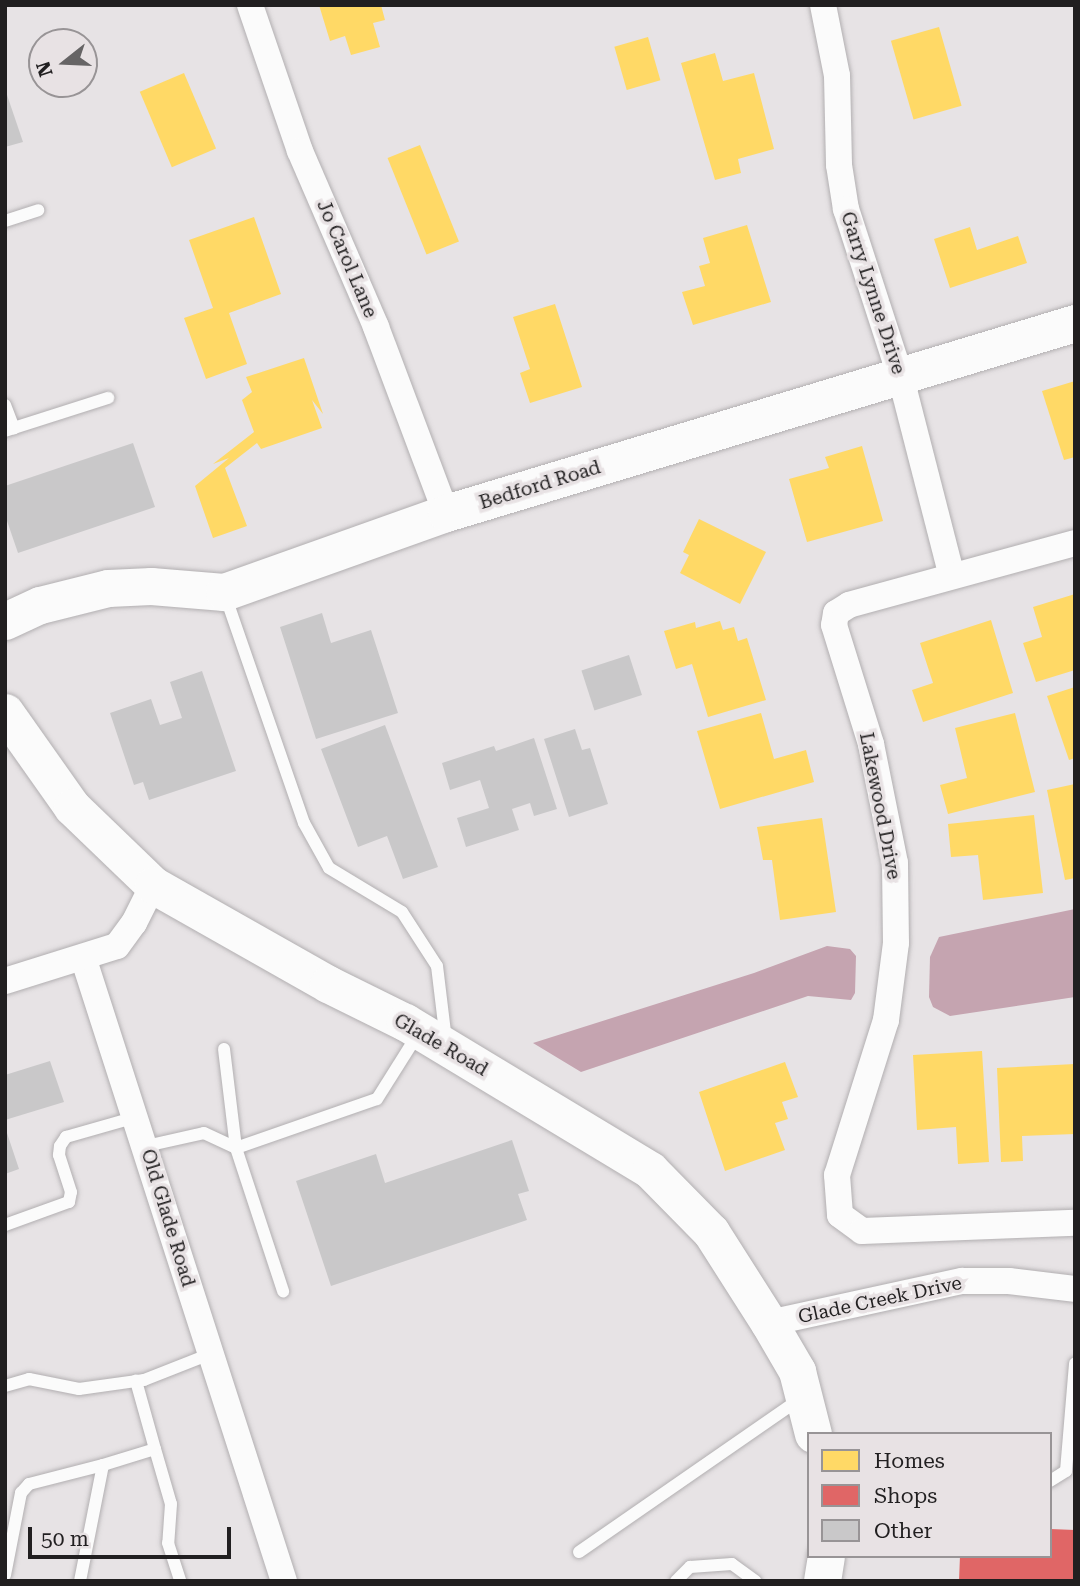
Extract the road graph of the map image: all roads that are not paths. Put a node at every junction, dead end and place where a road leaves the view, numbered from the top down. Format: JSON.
{"nodes":[{"id":1,"x":250,"y":5,"type":"edge"},
{"id":2,"x":822,"y":5,"type":"edge"},
{"id":3,"x":38,"y":210,"type":"dead end"},
{"id":4,"x":5,"y":221,"type":"edge"},
{"id":5,"x":1075,"y":323,"type":"edge"},
{"id":6,"x":901,"y":378,"type":"junction"},
{"id":7,"x":108,"y":398,"type":"dead end"},
{"id":8,"x":5,"y":405,"type":"edge"},
{"id":9,"x":10,"y":430,"type":"edge"},
{"id":10,"x":446,"y":513,"type":"junction"},
{"id":11,"x":1075,"y":543,"type":"edge"},
{"id":12,"x":952,"y":576,"type":"junction"},
{"id":13,"x":224,"y":592,"type":"junction"},
{"id":14,"x":5,"y":621,"type":"edge"},
{"id":15,"x":5,"y":712,"type":"edge"},
{"id":16,"x":153,"y":885,"type":"junction"},
{"id":17,"x":83,"y":957,"type":"junction"},
{"id":18,"x":5,"y":981,"type":"edge"},
{"id":19,"x":433,"y":1039,"type":"junction"},
{"id":20,"x":224,"y":1049,"type":"dead end"},
{"id":21,"x":137,"y":1117,"type":"junction"},
{"id":22,"x":146,"y":1146,"type":"junction"},
{"id":23,"x":236,"y":1148,"type":"junction"},
{"id":24,"x":1075,"y":1223,"type":"edge"},
{"id":25,"x":5,"y":1225,"type":"edge"},
{"id":26,"x":1075,"y":1289,"type":"edge"},
{"id":27,"x":284,"y":1291,"type":"dead end"},
{"id":28,"x":769,"y":1323,"type":"junction"},
{"id":29,"x":210,"y":1354,"type":"junction"},
{"id":30,"x":1074,"y":1370,"type":"edge"},
{"id":31,"x":135,"y":1381,"type":"junction"},
{"id":32,"x":5,"y":1386,"type":"edge"},
{"id":33,"x":803,"y":1396,"type":"junction"},
{"id":34,"x":812,"y":1432,"type":"edge"},
{"id":35,"x":155,"y":1449,"type":"junction"},
{"id":36,"x":103,"y":1465,"type":"junction"},
{"id":37,"x":1070,"y":1471,"type":"edge"},
{"id":38,"x":1052,"y":1480,"type":"edge"},
{"id":39,"x":579,"y":1552,"type":"dead end"},
{"id":40,"x":826,"y":1558,"type":"edge"},
{"id":41,"x":5,"y":1575,"type":"edge"},
{"id":42,"x":80,"y":1581,"type":"edge"},
{"id":43,"x":180,"y":1581,"type":"edge"},
{"id":44,"x":284,"y":1581,"type":"edge"},
{"id":45,"x":676,"y":1581,"type":"edge"},
{"id":46,"x":755,"y":1581,"type":"edge"},
{"id":47,"x":822,"y":1581,"type":"edge"}],
"edges":[{"from":1,"to":10,"type":"street","name":"Jo Carol Lane"},
{"from":2,"to":6,"type":"street","name":"Garry Lynne Drive"},
{"from":3,"to":4,"type":"lane"},
{"from":5,"to":6,"type":"main road","name":"Bedford Road"},
{"from":6,"to":10,"type":"main road","name":"Bedford Road"},
{"from":6,"to":12,"type":"street","name":"Garry Lynne Drive"},
{"from":7,"to":9,"type":"lane"},
{"from":8,"to":9,"type":"lane"},
{"from":10,"to":13,"type":"main road","name":"Bedford Road"},
{"from":11,"to":12,"type":"street","name":"Lakewood Drive"},
{"from":12,"to":24,"type":"street","name":"Lakewood Drive"},
{"from":13,"to":14,"type":"main road","name":"Bedford Road"},
{"from":13,"to":19,"type":"lane"},
{"from":15,"to":16,"type":"main road","name":"Glade Road"},
{"from":16,"to":17,"type":"street"},
{"from":16,"to":19,"type":"main road","name":"Glade Road"},
{"from":17,"to":18,"type":"street"},
{"from":17,"to":21,"type":"street","name":"Old Glade Road"},
{"from":19,"to":23,"type":"lane"},
{"from":19,"to":28,"type":"main road","name":"Glade Road"},
{"from":20,"to":23,"type":"lane"},
{"from":21,"to":22,"type":"street","name":"Old Glade Road"},
{"from":21,"to":25,"type":"lane"},
{"from":22,"to":23,"type":"lane"},
{"from":22,"to":29,"type":"street","name":"Old Glade Road"},
{"from":23,"to":27,"type":"lane"},
{"from":26,"to":28,"type":"street","name":"Glade Creek Drive"},
{"from":28,"to":33,"type":"main road","name":"Glade Road"},
{"from":29,"to":31,"type":"lane"},
{"from":29,"to":44,"type":"street","name":"Old Glade Road"},
{"from":30,"to":37,"type":"lane"},
{"from":31,"to":32,"type":"lane"},
{"from":31,"to":35,"type":"lane"},
{"from":33,"to":34,"type":"main road","name":"Glade Road"},
{"from":33,"to":39,"type":"lane"},
{"from":35,"to":36,"type":"lane"},
{"from":35,"to":43,"type":"lane"},
{"from":36,"to":41,"type":"lane"},
{"from":36,"to":42,"type":"lane"},
{"from":37,"to":38,"type":"lane"},
{"from":40,"to":47,"type":"main road"},
{"from":45,"to":46,"type":"lane"}]}
